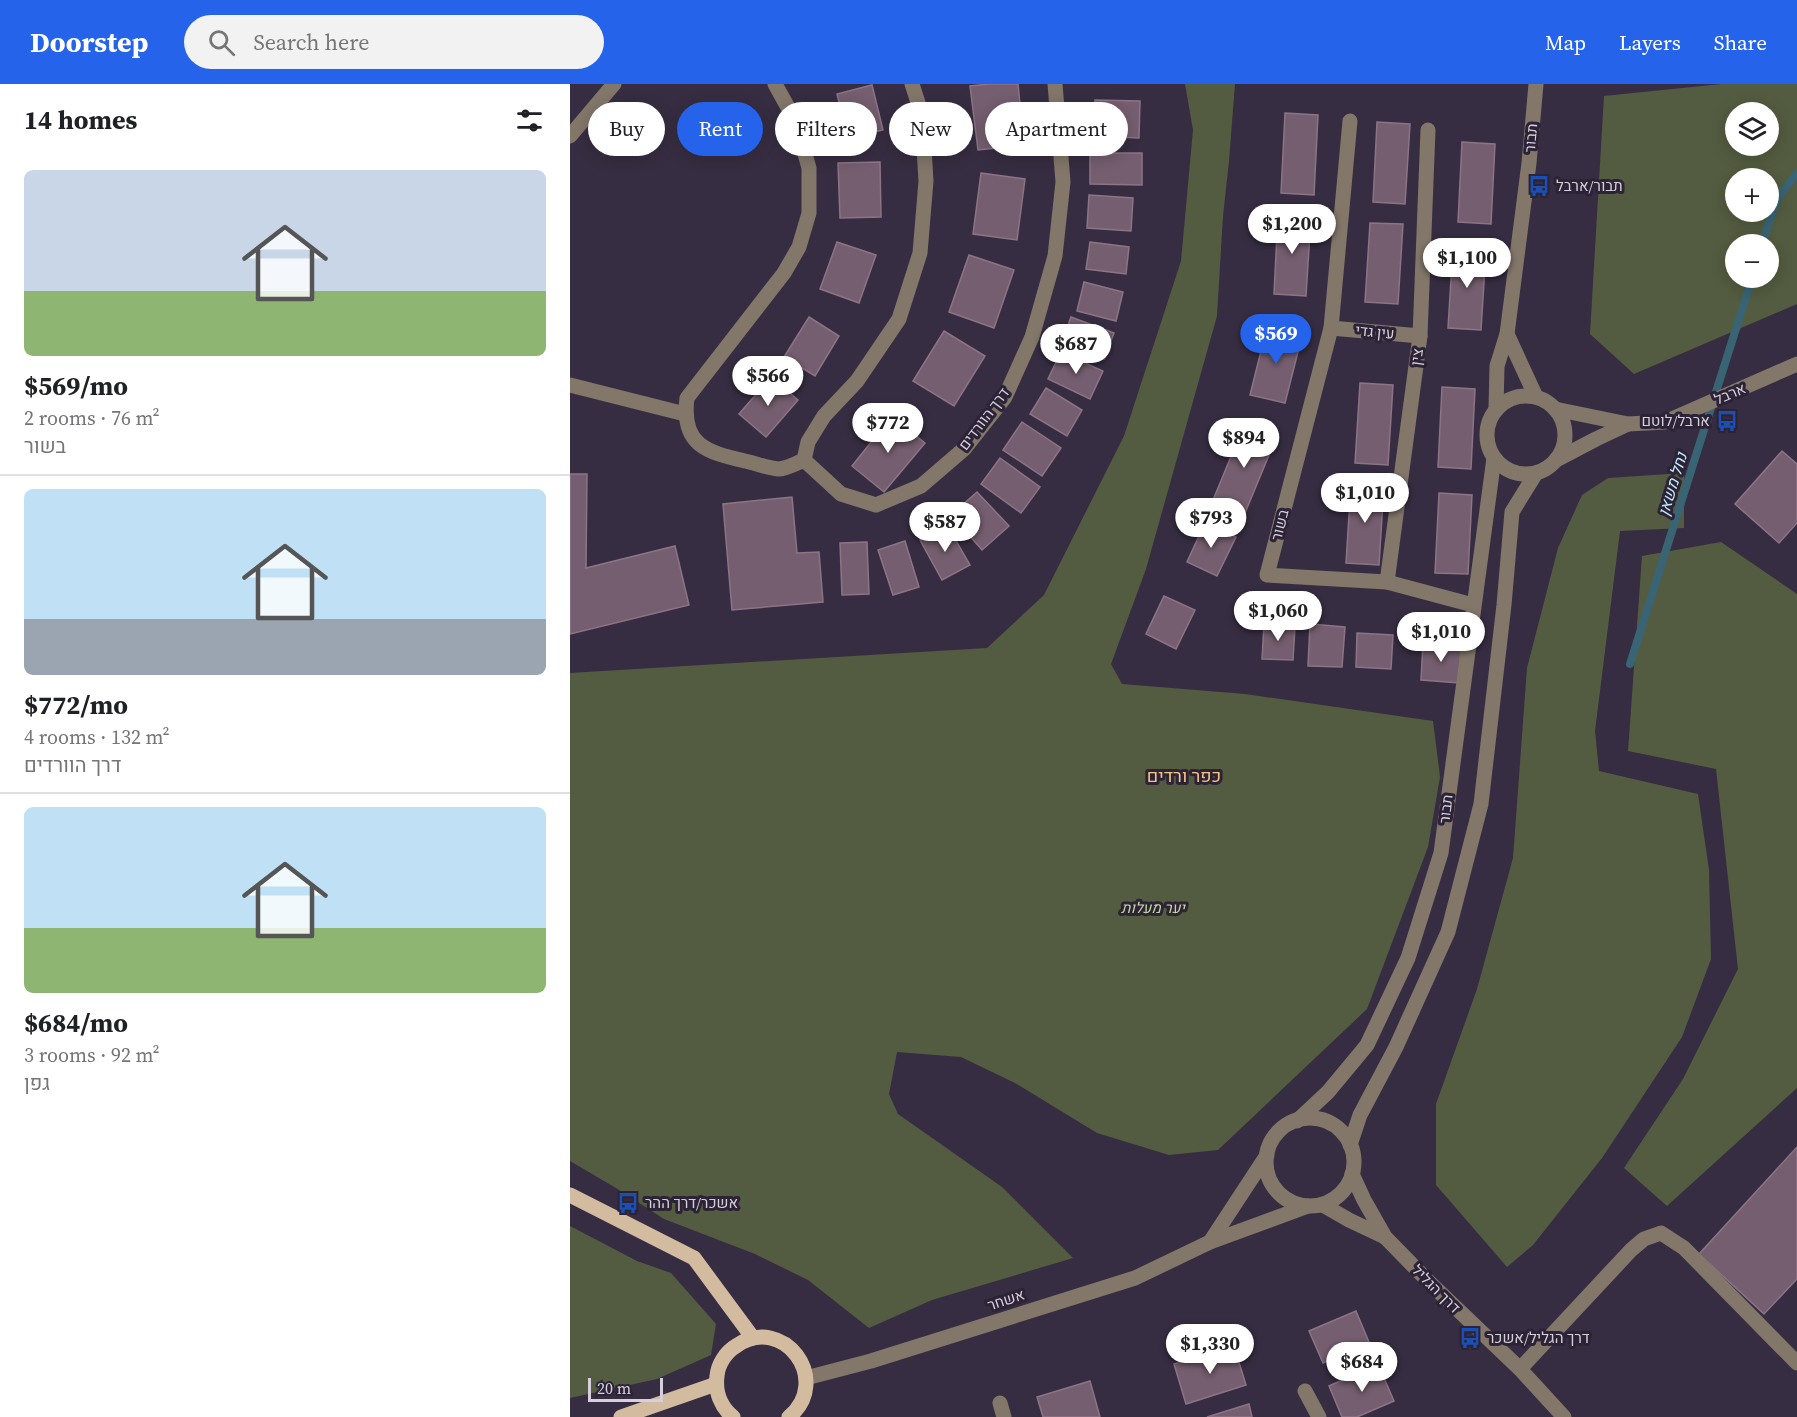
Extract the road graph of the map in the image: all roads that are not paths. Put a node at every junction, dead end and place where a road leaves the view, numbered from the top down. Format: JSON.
{"nodes":[{"id":1,"x":614,"y":84,"type":"edge"},
{"id":2,"x":775,"y":84,"type":"edge"},
{"id":3,"x":912,"y":84,"type":"edge"},
{"id":4,"x":1055,"y":84,"type":"edge"},
{"id":5,"x":1536,"y":84,"type":"edge"},
{"id":6,"x":1350,"y":121,"type":"dead end"},
{"id":7,"x":1428,"y":130,"type":"dead end"},
{"id":8,"x":570,"y":136,"type":"edge"},
{"id":9,"x":1331,"y":328,"type":"junction"},
{"id":10,"x":1508,"y":334,"type":"junction"},
{"id":11,"x":1420,"y":336,"type":"junction"},
{"id":12,"x":1794,"y":371,"type":"edge"},
{"id":13,"x":570,"y":385,"type":"edge"},
{"id":14,"x":1536,"y":397,"type":"junction"},
{"id":15,"x":1496,"y":409,"type":"junction"},
{"id":16,"x":1555,"y":409,"type":"junction"},
{"id":17,"x":685,"y":414,"type":"junction"},
{"id":18,"x":1628,"y":424,"type":"junction"},
{"id":19,"x":1494,"y":458,"type":"junction"},
{"id":20,"x":804,"y":460,"type":"junction"},
{"id":21,"x":1556,"y":460,"type":"junction"},
{"id":22,"x":1536,"y":473,"type":"junction"},
{"id":23,"x":1387,"y":582,"type":"junction"},
{"id":24,"x":1473,"y":605,"type":"junction"},
{"id":25,"x":1297,"y":1121,"type":"junction"},
{"id":26,"x":1350,"y":1145,"type":"junction"},
{"id":27,"x":1267,"y":1155,"type":"junction"},
{"id":28,"x":1352,"y":1174,"type":"junction"},
{"id":29,"x":570,"y":1195,"type":"edge"},
{"id":30,"x":1316,"y":1205,"type":"junction"},
{"id":31,"x":1385,"y":1237,"type":"junction"},
{"id":32,"x":1210,"y":1242,"type":"junction"},
{"id":33,"x":753,"y":1338,"type":"junction"},
{"id":34,"x":1797,"y":1363,"type":"edge"},
{"id":35,"x":1520,"y":1370,"type":"junction"},
{"id":36,"x":806,"y":1378,"type":"junction"},
{"id":37,"x":716,"y":1384,"type":"junction"},
{"id":38,"x":1305,"y":1391,"type":"dead end"},
{"id":39,"x":621,"y":1417,"type":"edge"},
{"id":40,"x":733,"y":1417,"type":"edge"},
{"id":41,"x":789,"y":1417,"type":"edge"},
{"id":42,"x":1319,"y":1417,"type":"edge"},
{"id":43,"x":1564,"y":1417,"type":"edge"}],
"edges":[{"from":1,"to":8,"type":"street"},
{"from":2,"to":17,"type":"street"},
{"from":3,"to":20,"type":"street"},
{"from":4,"to":20,"type":"street","name":"דרך הוורדים"},
{"from":5,"to":10,"type":"street","name":"תבור"},
{"from":6,"to":9,"type":"street","name":"בשור"},
{"from":7,"to":11,"type":"street","name":"צין"},
{"from":9,"to":11,"type":"street","name":"עין גדי"},
{"from":9,"to":23,"type":"street","name":"בשור"},
{"from":10,"to":14,"type":"street","name":"תבור"},
{"from":10,"to":15,"type":"street","name":"תבור"},
{"from":11,"to":23,"type":"street","name":"צין"},
{"from":12,"to":18,"type":"street","name":"ארבל"},
{"from":13,"to":17,"type":"street"},
{"from":14,"to":15,"type":"street"},
{"from":14,"to":16,"type":"street"},
{"from":15,"to":19,"type":"street"},
{"from":16,"to":18,"type":"street","name":"ארבל"},
{"from":16,"to":21,"type":"street"},
{"from":17,"to":20,"type":"street"},
{"from":18,"to":21,"type":"street","name":"ארבל"},
{"from":19,"to":22,"type":"street"},
{"from":19,"to":24,"type":"street","name":"תבור"},
{"from":21,"to":22,"type":"street"},
{"from":22,"to":26,"type":"street","name":"תבור"},
{"from":23,"to":24,"type":"street"},
{"from":24,"to":25,"type":"street","name":"תבור"},
{"from":25,"to":26,"type":"street"},
{"from":25,"to":27,"type":"street"},
{"from":26,"to":28,"type":"street"},
{"from":27,"to":30,"type":"street"},
{"from":27,"to":32,"type":"street"},
{"from":28,"to":30,"type":"street"},
{"from":28,"to":31,"type":"street","name":"דרך הגליל"},
{"from":29,"to":33,"type":"main road"},
{"from":30,"to":31,"type":"street","name":"דרך הגליל"},
{"from":30,"to":32,"type":"street","name":"אשחר"},
{"from":31,"to":35,"type":"street","name":"דרך הגליל"},
{"from":32,"to":36,"type":"street","name":"אשחר"},
{"from":33,"to":36,"type":"main road"},
{"from":33,"to":37,"type":"main road"},
{"from":34,"to":35,"type":"street"},
{"from":35,"to":43,"type":"street","name":"דרך הגליל"},
{"from":36,"to":41,"type":"main road"},
{"from":37,"to":39,"type":"main road"},
{"from":37,"to":40,"type":"main road"},
{"from":38,"to":42,"type":"street"}]}
